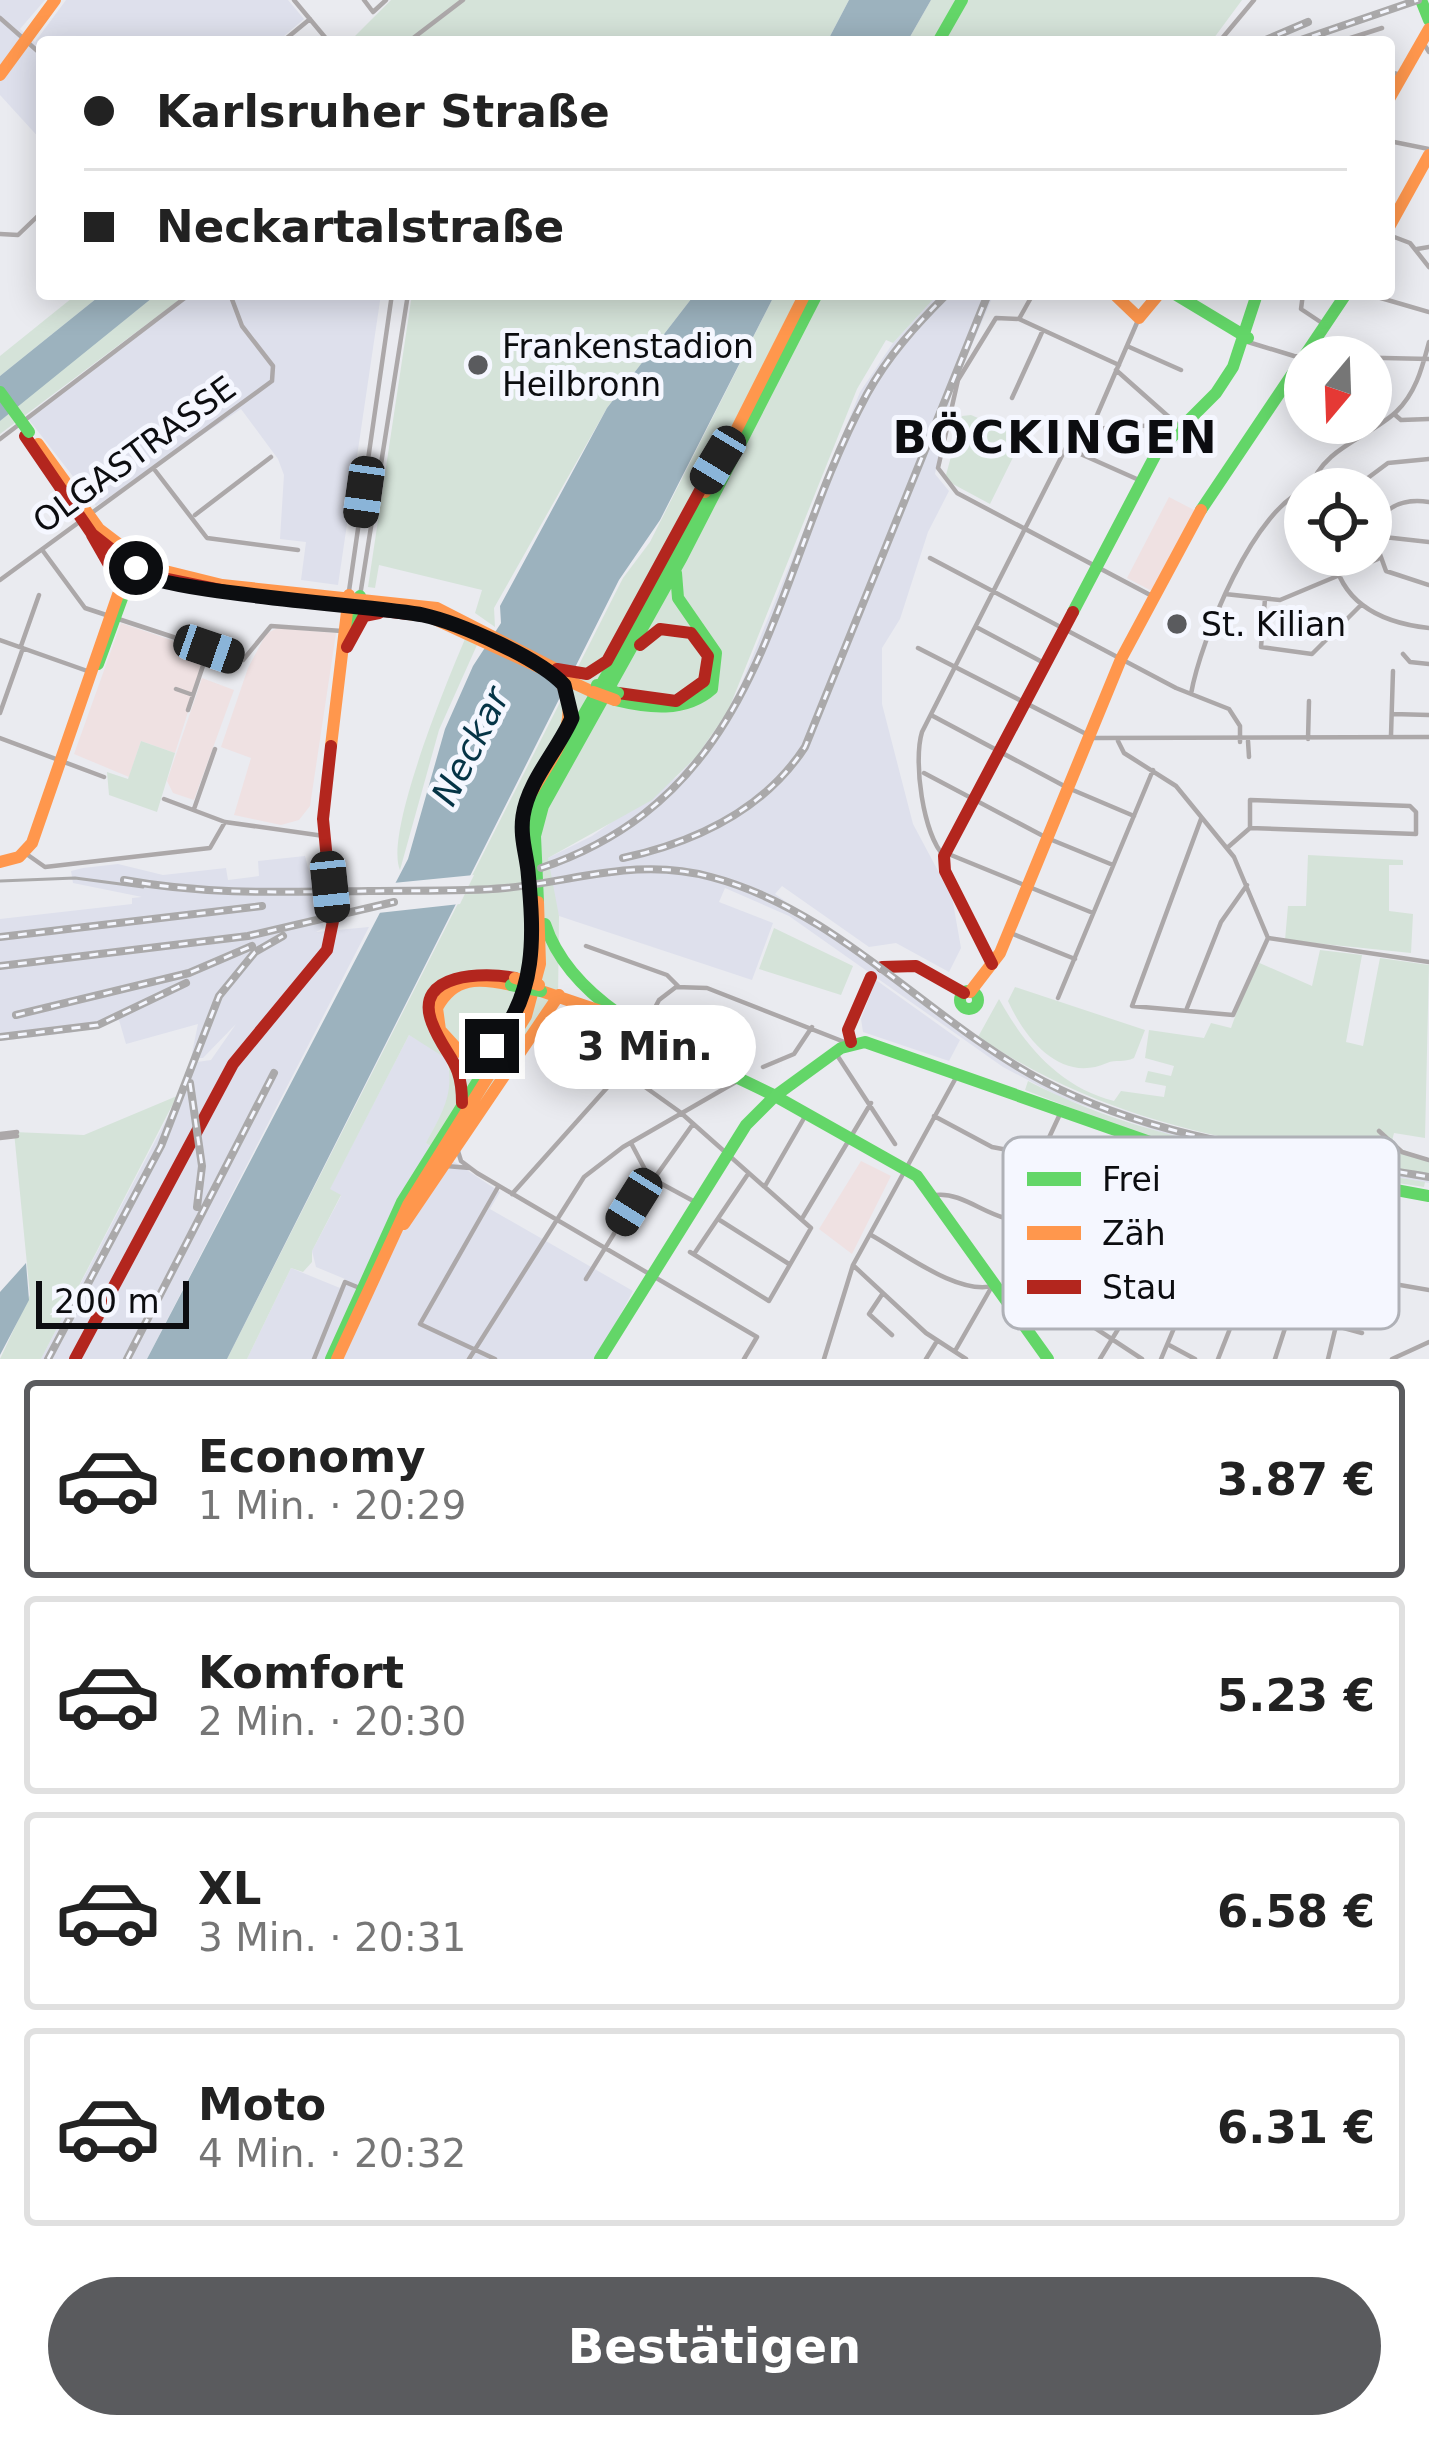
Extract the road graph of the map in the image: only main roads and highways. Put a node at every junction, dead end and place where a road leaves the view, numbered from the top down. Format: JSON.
{"nodes":[{"id":1,"x":55,"y":0,"type":"edge"},
{"id":2,"x":962,"y":0,"type":"edge"},
{"id":3,"x":1421,"y":0,"type":"edge"},
{"id":4,"x":1428,"y":18,"type":"edge"},
{"id":5,"x":941,"y":36,"type":"edge"},
{"id":6,"x":1427,"y":41,"type":"edge"},
{"id":7,"x":1395,"y":74,"type":"edge"},
{"id":8,"x":0,"y":75,"type":"edge"},
{"id":9,"x":1429,"y":152,"type":"edge"},
{"id":10,"x":1395,"y":219,"type":"edge"},
{"id":11,"x":802,"y":300,"type":"edge"},
{"id":12,"x":814,"y":300,"type":"edge"},
{"id":13,"x":1119,"y":300,"type":"edge"},
{"id":14,"x":1152,"y":300,"type":"edge"},
{"id":15,"x":1189,"y":300,"type":"edge"},
{"id":16,"x":1256,"y":300,"type":"edge"},
{"id":17,"x":1342,"y":300,"type":"edge"},
{"id":18,"x":1318,"y":336,"type":"edge"},
{"id":19,"x":1248,"y":340,"type":"junction"},
{"id":20,"x":1284,"y":387,"type":"edge"},
{"id":21,"x":0,"y":397,"type":"edge"},
{"id":22,"x":730,"y":443,"type":"junction"},
{"id":23,"x":86,"y":518,"type":"junction"},
{"id":24,"x":92,"y":534,"type":"junction"},
{"id":25,"x":120,"y":550,"type":"junction"},
{"id":26,"x":682,"y":557,"type":"junction"},
{"id":27,"x":133,"y":569,"type":"junction"},
{"id":28,"x":155,"y":573,"type":"junction"},
{"id":29,"x":125,"y":586,"type":"junction"},
{"id":30,"x":353,"y":601,"type":"junction"},
{"id":31,"x":384,"y":609,"type":"junction"},
{"id":32,"x":476,"y":631,"type":"junction"},
{"id":33,"x":347,"y":638,"type":"junction"},
{"id":34,"x":619,"y":673,"type":"junction"},
{"id":35,"x":574,"y":681,"type":"junction"},
{"id":36,"x":616,"y":696,"type":"junction"},
{"id":37,"x":0,"y":862,"type":"edge"},
{"id":38,"x":527,"y":863,"type":"junction"},
{"id":39,"x":538,"y":896,"type":"junction"},
{"id":40,"x":992,"y":964,"type":"junction"},
{"id":41,"x":535,"y":986,"type":"junction"},
{"id":42,"x":523,"y":1000,"type":"junction"},
{"id":43,"x":613,"y":1006,"type":"junction"},
{"id":44,"x":646,"y":1028,"type":"junction"},
{"id":45,"x":848,"y":1041,"type":"junction"},
{"id":46,"x":522,"y":1048,"type":"junction"},
{"id":47,"x":775,"y":1096,"type":"junction"},
{"id":48,"x":455,"y":1119,"type":"junction"},
{"id":49,"x":1135,"y":1137,"type":"edge"},
{"id":50,"x":1399,"y":1191,"type":"edge"},
{"id":51,"x":1429,"y":1196,"type":"edge"},
{"id":52,"x":385,"y":1254,"type":"junction"},
{"id":53,"x":364,"y":1290,"type":"junction"},
{"id":54,"x":1003,"y":1299,"type":"edge"},
{"id":55,"x":1026,"y":1329,"type":"edge"},
{"id":56,"x":75,"y":1359,"type":"edge"},
{"id":57,"x":334,"y":1359,"type":"edge"},
{"id":58,"x":600,"y":1359,"type":"edge"},
{"id":59,"x":1048,"y":1359,"type":"edge"}],
"edges":[{"from":1,"to":8,"type":"main road"},
{"from":2,"to":5,"type":"main road"},
{"from":3,"to":4,"type":"main road"},
{"from":6,"to":7,"type":"main road"},
{"from":9,"to":10,"type":"main road"},
{"from":11,"to":22,"type":"main road"},
{"from":12,"to":26,"type":"main road"},
{"from":13,"to":14,"type":"main road"},
{"from":15,"to":19,"type":"main road"},
{"from":16,"to":19,"type":"main road"},
{"from":17,"to":18,"type":"main road"},
{"from":19,"to":40,"type":"main road"},
{"from":20,"to":40,"type":"main road"},
{"from":21,"to":23,"type":"main road","bridge":true},
{"from":22,"to":35,"type":"main road"},
{"from":22,"to":38,"type":"main road"},
{"from":23,"to":24,"type":"main road"},
{"from":23,"to":25,"type":"main road"},
{"from":24,"to":27,"type":"main road"},
{"from":24,"to":29,"type":"main road"},
{"from":25,"to":27,"type":"main road"},
{"from":25,"to":28,"type":"main road"},
{"from":26,"to":34,"type":"main road"},
{"from":26,"to":36,"type":"main road"},
{"from":27,"to":28,"type":"main road"},
{"from":27,"to":29,"type":"main road"},
{"from":28,"to":29,"type":"main road"},
{"from":28,"to":30,"type":"main road"},
{"from":29,"to":37,"type":"main road"},
{"from":30,"to":31,"type":"main road"},
{"from":30,"to":32,"type":"main road"},
{"from":30,"to":33,"type":"main road"},
{"from":31,"to":32,"type":"main road"},
{"from":31,"to":33,"type":"main road"},
{"from":32,"to":35,"type":"main road"},
{"from":33,"to":56,"type":"main road"},
{"from":34,"to":36,"type":"main road"},
{"from":34,"to":39,"type":"main road"},
{"from":35,"to":36,"type":"main road","bridge":true},
{"from":35,"to":38,"type":"main road"},
{"from":38,"to":41,"type":"main road"},
{"from":39,"to":43,"type":"main road"},
{"from":39,"to":52,"type":"main road"},
{"from":40,"to":45,"type":"main road"},
{"from":41,"to":42,"type":"main road"},
{"from":41,"to":42,"type":"main road"},
{"from":41,"to":43,"type":"main road"},
{"from":41,"to":44,"type":"main road"},
{"from":41,"to":46,"type":"main road"},
{"from":41,"to":46,"type":"main road"},
{"from":41,"to":48,"type":"main road"},
{"from":42,"to":48,"type":"main road"},
{"from":43,"to":44,"type":"main road"},
{"from":44,"to":47,"type":"main road"},
{"from":45,"to":47,"type":"main road"},
{"from":45,"to":49,"type":"main road"},
{"from":46,"to":52,"type":"main road"},
{"from":47,"to":54,"type":"main road"},
{"from":47,"to":58,"type":"main road"},
{"from":48,"to":53,"type":"main road"},
{"from":50,"to":51,"type":"main road"},
{"from":52,"to":53,"type":"main road"},
{"from":53,"to":57,"type":"main road"},
{"from":55,"to":59,"type":"main road"}]}
